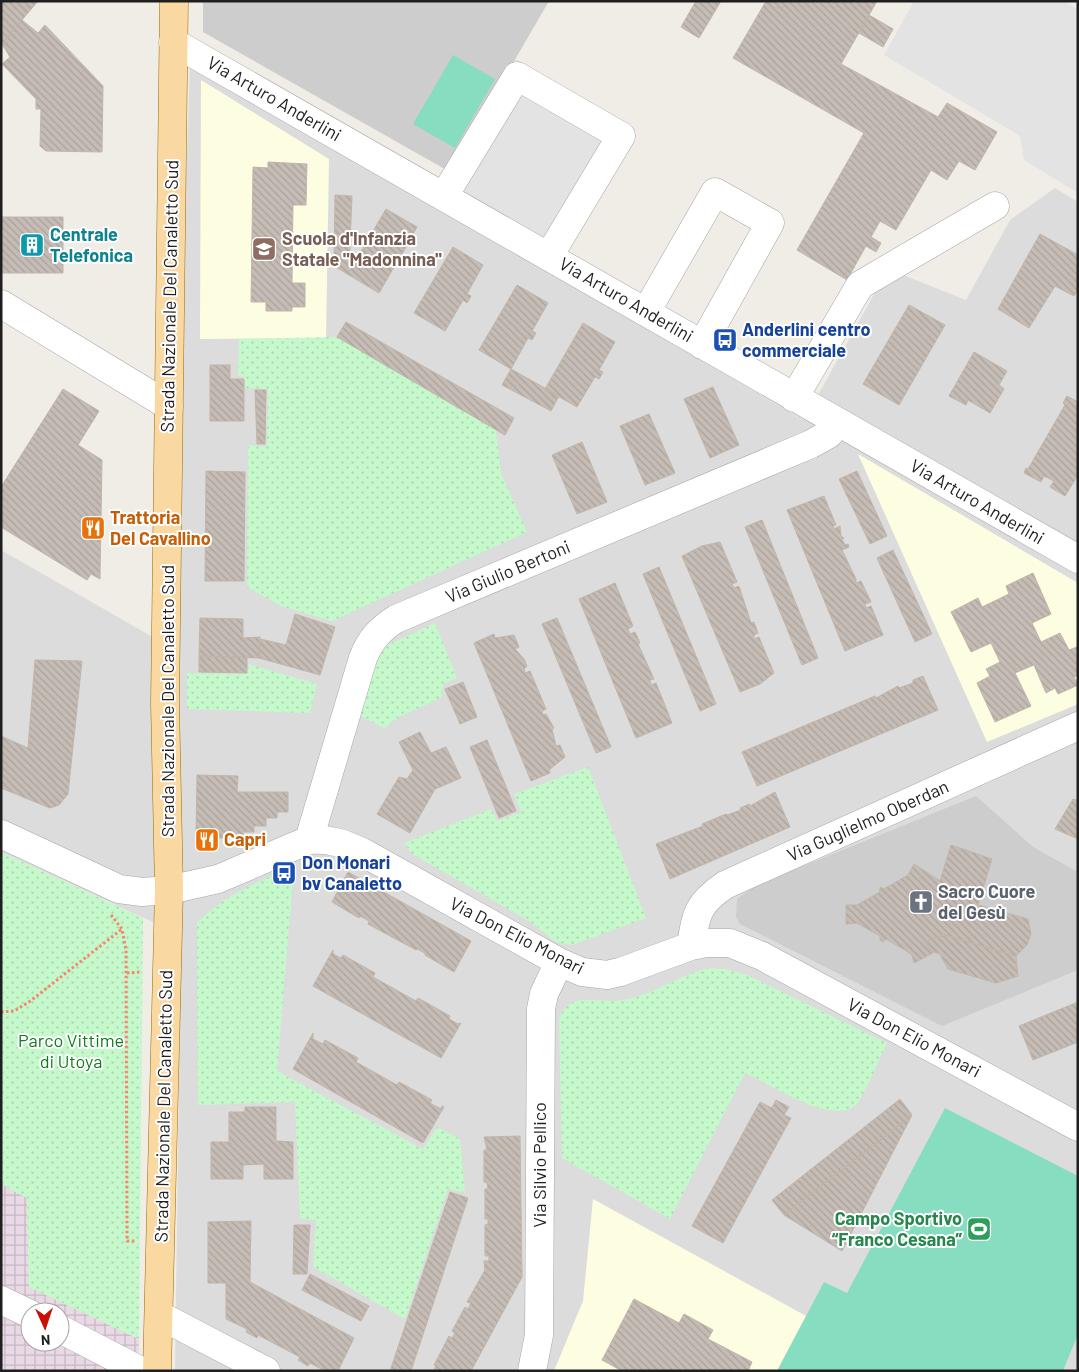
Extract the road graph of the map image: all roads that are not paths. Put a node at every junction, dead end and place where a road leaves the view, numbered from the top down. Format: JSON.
{"nodes":[{"id":1,"x":174,"y":1,"type":"edge"},
{"id":2,"x":173,"y":42,"type":"junction"},
{"id":3,"x":444,"y":196,"type":"junction"},
{"id":4,"x":994,"y":206,"type":"dead end"},
{"id":5,"x":549,"y":256,"type":"junction"},
{"id":6,"x":1,"y":304,"type":"edge"},
{"id":7,"x":646,"y":312,"type":"junction"},
{"id":8,"x":702,"y":345,"type":"junction"},
{"id":9,"x":794,"y":398,"type":"junction"},
{"id":10,"x":169,"y":406,"type":"junction"},
{"id":11,"x":837,"y":422,"type":"junction"},
{"id":12,"x":1078,"y":559,"type":"edge"},
{"id":13,"x":1078,"y":726,"type":"edge"},
{"id":14,"x":1,"y":834,"type":"edge"},
{"id":15,"x":309,"y":840,"type":"junction"},
{"id":16,"x":169,"y":890,"type":"junction"},
{"id":17,"x":691,"y":946,"type":"junction"},
{"id":18,"x":559,"y":962,"type":"junction"},
{"id":19,"x":1078,"y":1127,"type":"edge"},
{"id":20,"x":1,"y":1300,"type":"edge"},
{"id":21,"x":20,"y":1309,"type":"edge"},
{"id":22,"x":159,"y":1315,"type":"junction"},
{"id":23,"x":70,"y":1335,"type":"edge"},
{"id":24,"x":141,"y":1371,"type":"edge"},
{"id":25,"x":157,"y":1371,"type":"edge"},
{"id":26,"x":266,"y":1371,"type":"edge"},
{"id":27,"x":532,"y":1371,"type":"edge"}],
"edges":[{"from":1,"to":2,"type":"main road","name":"Strada Nazionale Del Canaletto Sud"},
{"from":2,"to":3,"type":"street","name":"Via Arturo Anderlini"},
{"from":2,"to":10,"type":"main road","name":"Strada Nazionale Del Canaletto Sud"},
{"from":3,"to":5,"type":"street","name":"Via Arturo Anderlini"},
{"from":3,"to":5,"type":"street"},
{"from":4,"to":9,"type":"street"},
{"from":5,"to":7,"type":"street","name":"Via Arturo Anderlini"},
{"from":6,"to":10,"type":"street"},
{"from":7,"to":8,"type":"street","name":"Via Arturo Anderlini"},
{"from":7,"to":8,"type":"street"},
{"from":8,"to":9,"type":"street","name":"Via Arturo Anderlini"},
{"from":9,"to":11,"type":"street","name":"Via Arturo Anderlini"},
{"from":10,"to":16,"type":"main road","name":"Strada Nazionale Del Canaletto Sud"},
{"from":11,"to":12,"type":"street","name":"Via Arturo Anderlini"},
{"from":11,"to":15,"type":"street","name":"Via Giulio Bertoni"},
{"from":13,"to":17,"type":"street","name":"Via Guglielmo Oberdan"},
{"from":14,"to":16,"type":"street","name":"Via Don Elio Monari"},
{"from":15,"to":16,"type":"street","name":"Via Don Elio Monari"},
{"from":15,"to":18,"type":"street","name":"Via Don Elio Monari"},
{"from":16,"to":22,"type":"main road","name":"Strada Nazionale Del Canaletto Sud"},
{"from":17,"to":18,"type":"street","name":"Via Don Elio Monari"},
{"from":17,"to":19,"type":"street","name":"Via Don Elio Monari"},
{"from":18,"to":27,"type":"street","name":"Via Silvio Pellico"},
{"from":20,"to":21,"type":"street"},
{"from":22,"to":25,"type":"main road","name":"Strada Nazionale Del Canaletto Sud"},
{"from":22,"to":26,"type":"street"},
{"from":23,"to":24,"type":"street"}]}
